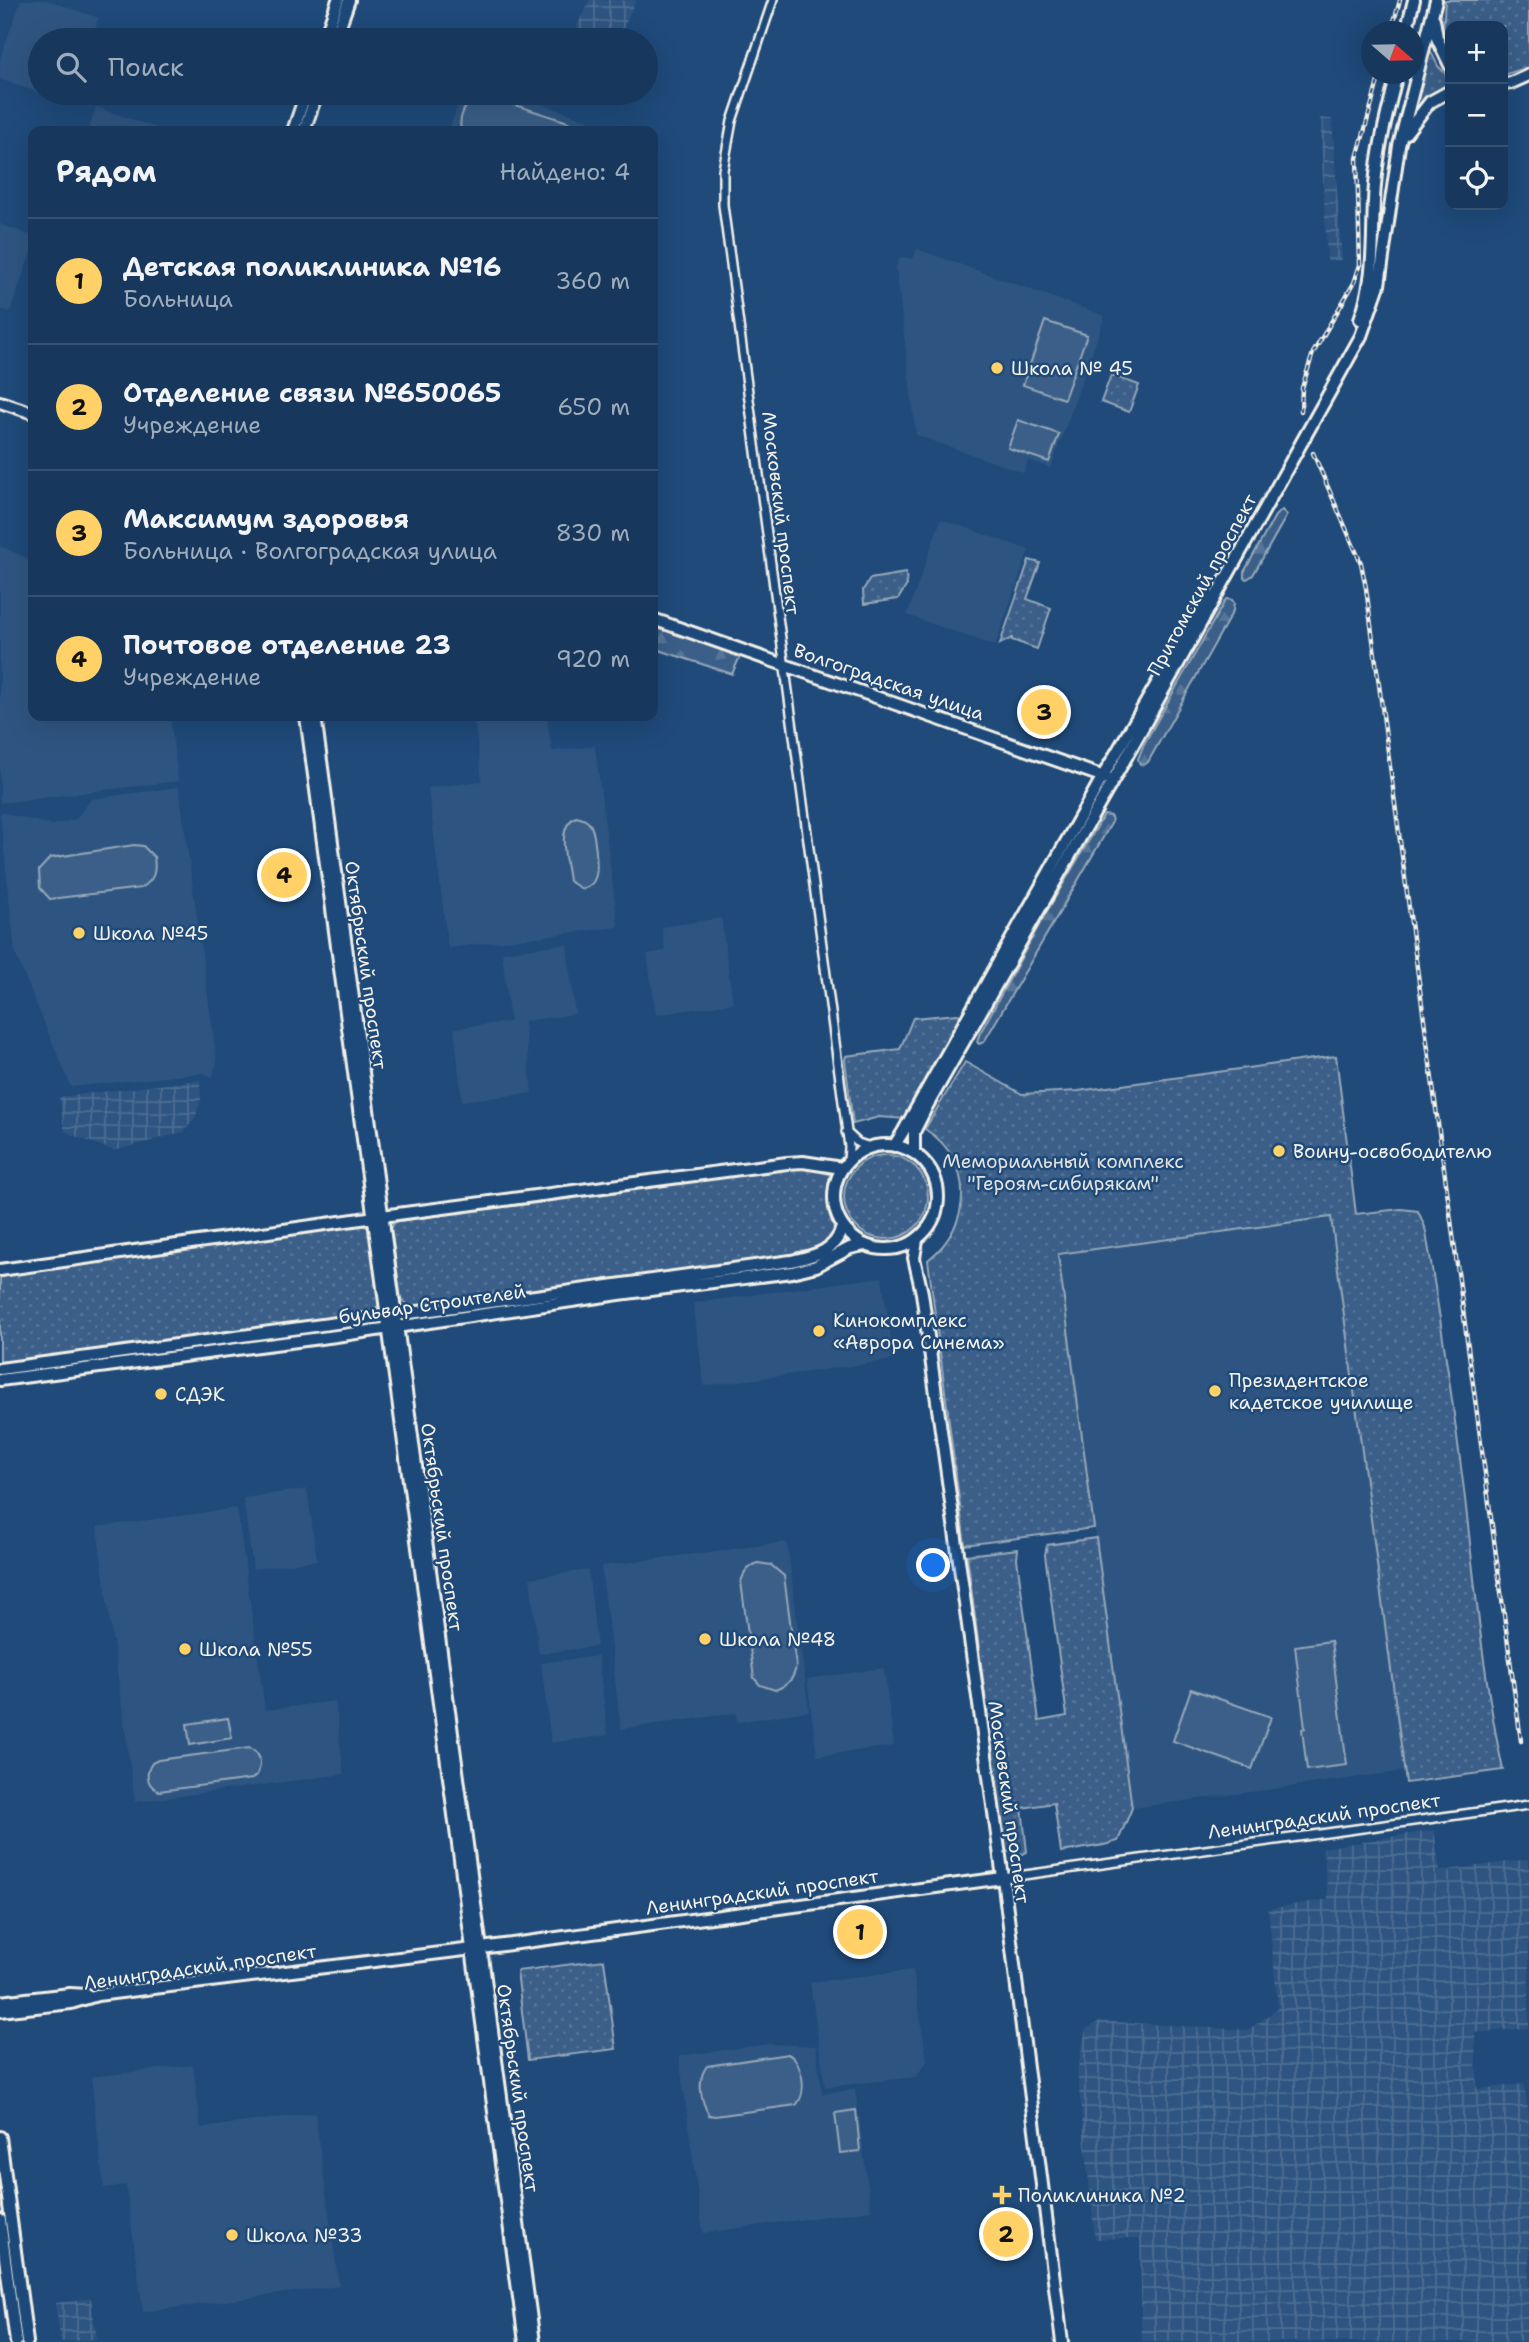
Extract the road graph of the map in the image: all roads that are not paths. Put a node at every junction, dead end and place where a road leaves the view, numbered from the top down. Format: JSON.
{"nodes":[{"id":1,"x":338,"y":0,"type":"edge"},
{"id":2,"x":349,"y":0,"type":"edge"},
{"id":3,"x":773,"y":0,"type":"edge"},
{"id":4,"x":1414,"y":0,"type":"edge"},
{"id":5,"x":1436,"y":0,"type":"edge"},
{"id":6,"x":1433,"y":15,"type":"junction"},
{"id":7,"x":1409,"y":21,"type":"edge"},
{"id":8,"x":328,"y":28,"type":"edge"},
{"id":9,"x":339,"y":28,"type":"edge"},
{"id":10,"x":1445,"y":55,"type":"edge"},
{"id":11,"x":1529,"y":75,"type":"edge"},
{"id":12,"x":1508,"y":83,"type":"edge"},
{"id":13,"x":1395,"y":84,"type":"edge"},
{"id":14,"x":1445,"y":94,"type":"edge"},
{"id":15,"x":302,"y":105,"type":"edge"},
{"id":16,"x":313,"y":105,"type":"edge"},
{"id":17,"x":295,"y":126,"type":"edge"},
{"id":18,"x":305,"y":126,"type":"edge"},
{"id":19,"x":1399,"y":146,"type":"junction"},
{"id":20,"x":1375,"y":186,"type":"junction"},
{"id":21,"x":1393,"y":192,"type":"junction"},
{"id":22,"x":0,"y":402,"type":"edge"},
{"id":23,"x":28,"y":411,"type":"edge"},
{"id":24,"x":658,"y":621,"type":"edge"},
{"id":25,"x":783,"y":664,"type":"junction"},
{"id":26,"x":307,"y":721,"type":"edge"},
{"id":27,"x":316,"y":721,"type":"edge"},
{"id":28,"x":1108,"y":779,"type":"junction"},
{"id":29,"x":846,"y":1132,"type":"junction"},
{"id":30,"x":894,"y":1146,"type":"junction"},
{"id":31,"x":870,"y":1147,"type":"junction"},
{"id":32,"x":914,"y":1153,"type":"junction"},
{"id":33,"x":845,"y":1165,"type":"junction"},
{"id":34,"x":378,"y":1217,"type":"junction"},
{"id":35,"x":842,"y":1227,"type":"junction"},
{"id":36,"x":917,"y":1240,"type":"junction"},
{"id":37,"x":864,"y":1245,"type":"junction"},
{"id":38,"x":893,"y":1250,"type":"junction"},
{"id":39,"x":915,"y":1268,"type":"junction"},
{"id":40,"x":0,"y":1270,"type":"edge"},
{"id":41,"x":392,"y":1322,"type":"junction"},
{"id":42,"x":0,"y":1369,"type":"edge"},
{"id":43,"x":0,"y":1380,"type":"edge"},
{"id":44,"x":1529,"y":1805,"type":"edge"},
{"id":45,"x":1003,"y":1878,"type":"junction"},
{"id":46,"x":476,"y":1948,"type":"junction"},
{"id":47,"x":97,"y":1995,"type":"junction"},
{"id":48,"x":0,"y":2002,"type":"edge"},
{"id":49,"x":0,"y":2011,"type":"edge"},
{"id":50,"x":0,"y":2137,"type":"edge"},
{"id":51,"x":0,"y":2220,"type":"edge"},
{"id":52,"x":16,"y":2342,"type":"edge"},
{"id":53,"x":27,"y":2342,"type":"edge"},
{"id":54,"x":525,"y":2342,"type":"edge"},
{"id":55,"x":534,"y":2342,"type":"edge"},
{"id":56,"x":1062,"y":2342,"type":"edge"}],
"edges":[{"from":1,"to":8,"type":"main road"},
{"from":2,"to":9,"type":"main road"},
{"from":3,"to":25,"type":"street","name":"Московский проспект"},
{"from":4,"to":7,"type":"main road"},
{"from":5,"to":6,"type":"main road","name":"Притомский проспект"},
{"from":6,"to":10,"type":"main road"},
{"from":6,"to":19,"type":"main road","name":"Притомский проспект"},
{"from":11,"to":12,"type":"main road"},
{"from":13,"to":20,"type":"main road","name":"Притомский проспект"},
{"from":14,"to":19,"type":"main road"},
{"from":15,"to":17,"type":"main road"},
{"from":16,"to":18,"type":"main road"},
{"from":19,"to":21,"type":"main road","name":"Притомский проспект"},
{"from":20,"to":21,"type":"main road"},
{"from":20,"to":28,"type":"main road","name":"Притомский проспект"},
{"from":21,"to":28,"type":"main road","name":"Притомский проспект"},
{"from":22,"to":23,"type":"main road"},
{"from":24,"to":25,"type":"main road","name":"Волгоградская улица"},
{"from":25,"to":28,"type":"main road","name":"Волгоградская улица"},
{"from":25,"to":29,"type":"street","name":"Московский проспект"},
{"from":26,"to":34,"type":"main road","name":"Октябрьский проспект"},
{"from":27,"to":34,"type":"main road","name":"Октябрьский проспект"},
{"from":28,"to":30,"type":"main road","name":"Притомский проспект"},
{"from":28,"to":32,"type":"main road","name":"Притомский проспект"},
{"from":29,"to":31,"type":"street"},
{"from":29,"to":33,"type":"street","name":"Московский проспект"},
{"from":30,"to":31,"type":"main road"},
{"from":30,"to":32,"type":"main road"},
{"from":31,"to":33,"type":"main road"},
{"from":32,"to":36,"type":"main road"},
{"from":33,"to":34,"type":"main road"},
{"from":33,"to":35,"type":"main road"},
{"from":34,"to":40,"type":"main road"},
{"from":34,"to":41,"type":"main road","name":"Октябрьский проспект"},
{"from":35,"to":37,"type":"main road"},
{"from":35,"to":41,"type":"main road","name":"бульвар Строителей"},
{"from":36,"to":38,"type":"main road"},
{"from":36,"to":39,"type":"main road","name":"Московский проспект"},
{"from":37,"to":38,"type":"main road"},
{"from":37,"to":41,"type":"main road","name":"бульвар Строителей"},
{"from":38,"to":39,"type":"main road"},
{"from":39,"to":45,"type":"main road","name":"Московский проспект"},
{"from":41,"to":42,"type":"main road","name":"бульвар Строителей"},
{"from":41,"to":43,"type":"main road","name":"бульвар Строителей"},
{"from":41,"to":46,"type":"main road","name":"Октябрьский проспект"},
{"from":44,"to":45,"type":"street","name":"Ленинградский проспект"},
{"from":45,"to":46,"type":"main road","name":"Ленинградский проспект"},
{"from":45,"to":56,"type":"main road","name":"Московский проспект"},
{"from":46,"to":47,"type":"main road","name":"Ленинградский проспект"},
{"from":46,"to":54,"type":"main road","name":"Октябрьский проспект"},
{"from":46,"to":55,"type":"main road","name":"Октябрьский проспект"},
{"from":47,"to":48,"type":"main road"},
{"from":47,"to":49,"type":"main road","name":"Ленинградский проспект"},
{"from":50,"to":53,"type":"main road"},
{"from":51,"to":52,"type":"main road"}]}
